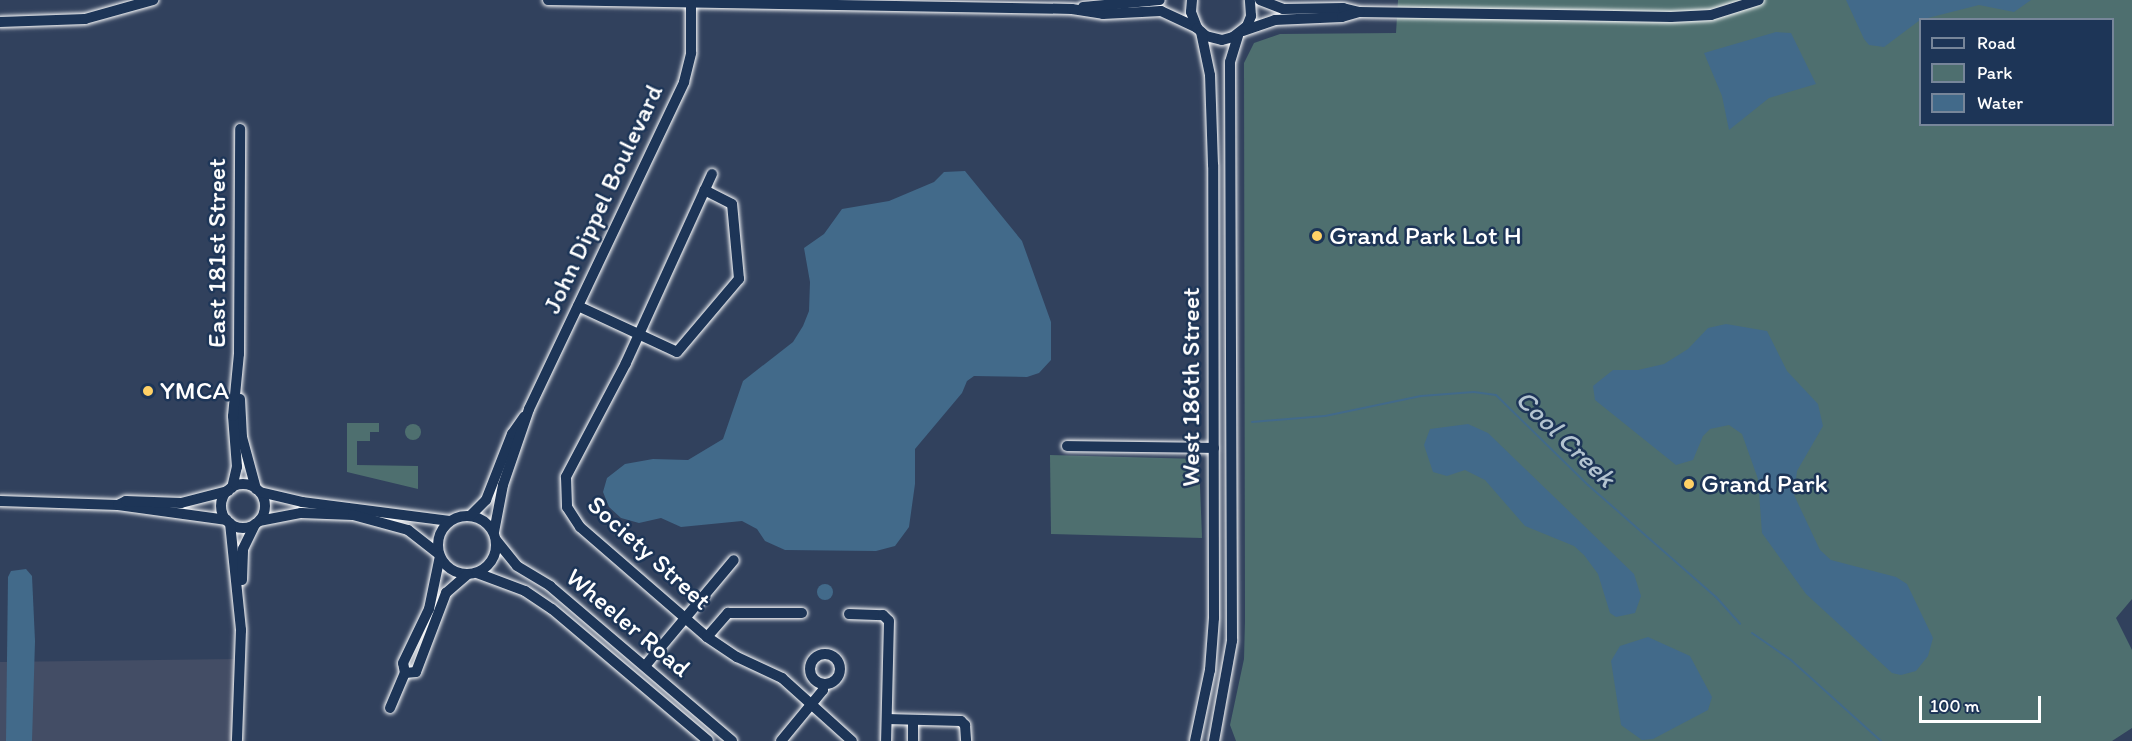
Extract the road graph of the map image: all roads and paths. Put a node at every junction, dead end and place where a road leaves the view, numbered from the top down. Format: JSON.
{"nodes":[{"id":1,"x":153,"y":0,"type":"edge"},
{"id":2,"x":548,"y":0,"type":"edge"},
{"id":3,"x":1160,"y":0,"type":"edge"},
{"id":4,"x":1192,"y":0,"type":"edge"},
{"id":5,"x":1250,"y":0,"type":"edge"},
{"id":6,"x":1260,"y":0,"type":"edge"},
{"id":7,"x":1759,"y":0,"type":"edge"},
{"id":8,"x":692,"y":2,"type":"junction"},
{"id":9,"x":1072,"y":9,"type":"junction"},
{"id":10,"x":1359,"y":12,"type":"junction"},
{"id":11,"x":0,"y":22,"type":"edge"},
{"id":12,"x":1199,"y":30,"type":"junction"},
{"id":13,"x":1241,"y":33,"type":"junction"},
{"id":14,"x":240,"y":129,"type":"dead end"},
{"id":15,"x":712,"y":174,"type":"dead end"},
{"id":16,"x":704,"y":190,"type":"junction"},
{"id":17,"x":578,"y":306,"type":"junction"},
{"id":18,"x":639,"y":334,"type":"junction"},
{"id":19,"x":238,"y":378,"type":"junction"},
{"id":20,"x":529,"y":409,"type":"junction"},
{"id":21,"x":1067,"y":446,"type":"dead end"},
{"id":22,"x":1214,"y":448,"type":"junction"},
{"id":23,"x":230,"y":489,"type":"junction"},
{"id":24,"x":258,"y":490,"type":"junction"},
{"id":25,"x":0,"y":501,"type":"edge"},
{"id":26,"x":118,"y":505,"type":"junction"},
{"id":27,"x":470,"y":516,"type":"junction"},
{"id":28,"x":228,"y":521,"type":"junction"},
{"id":29,"x":450,"y":521,"type":"junction"},
{"id":30,"x":257,"y":523,"type":"junction"},
{"id":31,"x":495,"y":536,"type":"junction"},
{"id":32,"x":1233,"y":542,"type":"junction"},
{"id":33,"x":1214,"y":543,"type":"junction"},
{"id":34,"x":439,"y":555,"type":"junction"},
{"id":35,"x":734,"y":560,"type":"dead end"},
{"id":36,"x":472,"y":574,"type":"junction"},
{"id":37,"x":239,"y":598,"type":"junction"},
{"id":38,"x":802,"y":613,"type":"dead end"},
{"id":39,"x":849,"y":614,"type":"dead end"},
{"id":40,"x":686,"y":616,"type":"junction"},
{"id":41,"x":707,"y":637,"type":"junction"},
{"id":42,"x":645,"y":666,"type":"junction"},
{"id":43,"x":405,"y":673,"type":"junction"},
{"id":44,"x":823,"y":684,"type":"dead end"},
{"id":45,"x":812,"y":703,"type":"junction"},
{"id":46,"x":390,"y":708,"type":"dead end"},
{"id":47,"x":887,"y":719,"type":"junction"},
{"id":48,"x":913,"y":720,"type":"junction"},
{"id":49,"x":237,"y":741,"type":"edge"},
{"id":50,"x":708,"y":741,"type":"edge"},
{"id":51,"x":732,"y":741,"type":"edge"},
{"id":52,"x":781,"y":741,"type":"edge"},
{"id":53,"x":852,"y":741,"type":"edge"},
{"id":54,"x":886,"y":741,"type":"edge"},
{"id":55,"x":913,"y":741,"type":"edge"},
{"id":56,"x":966,"y":741,"type":"edge"},
{"id":57,"x":1195,"y":741,"type":"edge"},
{"id":58,"x":1214,"y":741,"type":"edge"}],
"edges":[{"from":1,"to":11,"type":"street"},
{"from":2,"to":8,"type":"street"},
{"from":3,"to":9,"type":"street"},
{"from":4,"to":12,"type":"street","name":"West 186th Street"},
{"from":5,"to":13,"type":"street","name":"West 186th Street"},
{"from":6,"to":10,"type":"street"},
{"from":7,"to":10,"type":"street"},
{"from":8,"to":9,"type":"street"},
{"from":8,"to":17,"type":"street","name":"John Dippel Boulevard"},
{"from":9,"to":12,"type":"street"},
{"from":10,"to":13,"type":"street"},
{"from":12,"to":13,"type":"street"},
{"from":12,"to":22,"type":"street","name":"West 186th Street"},
{"from":13,"to":32,"type":"street","name":"West 186th Street"},
{"from":14,"to":19,"type":"street","name":"East 181st Street"},
{"from":15,"to":16,"type":"street","name":"Society Street"},
{"from":16,"to":18,"type":"street","name":"Society Street"},
{"from":16,"to":18,"type":"street"},
{"from":17,"to":18,"type":"street"},
{"from":17,"to":20,"type":"street","name":"John Dippel Boulevard"},
{"from":18,"to":40,"type":"street","name":"Society Street"},
{"from":19,"to":23,"type":"street","name":"East 181st Street"},
{"from":19,"to":24,"type":"street","name":"East 181st Street"},
{"from":20,"to":27,"type":"street","name":"John Dippel Boulevard"},
{"from":20,"to":31,"type":"street","name":"John Dippel Boulevard"},
{"from":21,"to":22,"type":"street"},
{"from":22,"to":33,"type":"street","name":"West 186th Street"},
{"from":23,"to":24,"type":"street"},
{"from":23,"to":26,"type":"street"},
{"from":23,"to":28,"type":"street"},
{"from":24,"to":29,"type":"street"},
{"from":24,"to":30,"type":"street"},
{"from":25,"to":26,"type":"street"},
{"from":26,"to":28,"type":"street"},
{"from":27,"to":29,"type":"street"},
{"from":27,"to":31,"type":"street"},
{"from":28,"to":30,"type":"street"},
{"from":28,"to":37,"type":"street"},
{"from":29,"to":34,"type":"street"},
{"from":30,"to":34,"type":"street"},
{"from":30,"to":37,"type":"street"},
{"from":31,"to":36,"type":"street"},
{"from":31,"to":42,"type":"street","name":"Wheeler Road"},
{"from":32,"to":33,"type":"street"},
{"from":32,"to":58,"type":"street","name":"West 186th Street"},
{"from":33,"to":57,"type":"street","name":"West 186th Street"},
{"from":34,"to":36,"type":"street"},
{"from":34,"to":43,"type":"street"},
{"from":35,"to":40,"type":"street"},
{"from":36,"to":43,"type":"street"},
{"from":36,"to":50,"type":"street","name":"Wheeler Road"},
{"from":37,"to":49,"type":"street"},
{"from":38,"to":41,"type":"street"},
{"from":39,"to":47,"type":"street"},
{"from":40,"to":41,"type":"street","name":"Society Street"},
{"from":40,"to":42,"type":"street"},
{"from":41,"to":45,"type":"street","name":"Society Street"},
{"from":42,"to":51,"type":"street","name":"Wheeler Road"},
{"from":43,"to":46,"type":"street"},
{"from":44,"to":45,"type":"street"},
{"from":45,"to":52,"type":"street"},
{"from":45,"to":53,"type":"street","name":"Society Street"},
{"from":47,"to":48,"type":"street"},
{"from":47,"to":54,"type":"street"},
{"from":48,"to":55,"type":"street"},
{"from":48,"to":56,"type":"street"}]}
